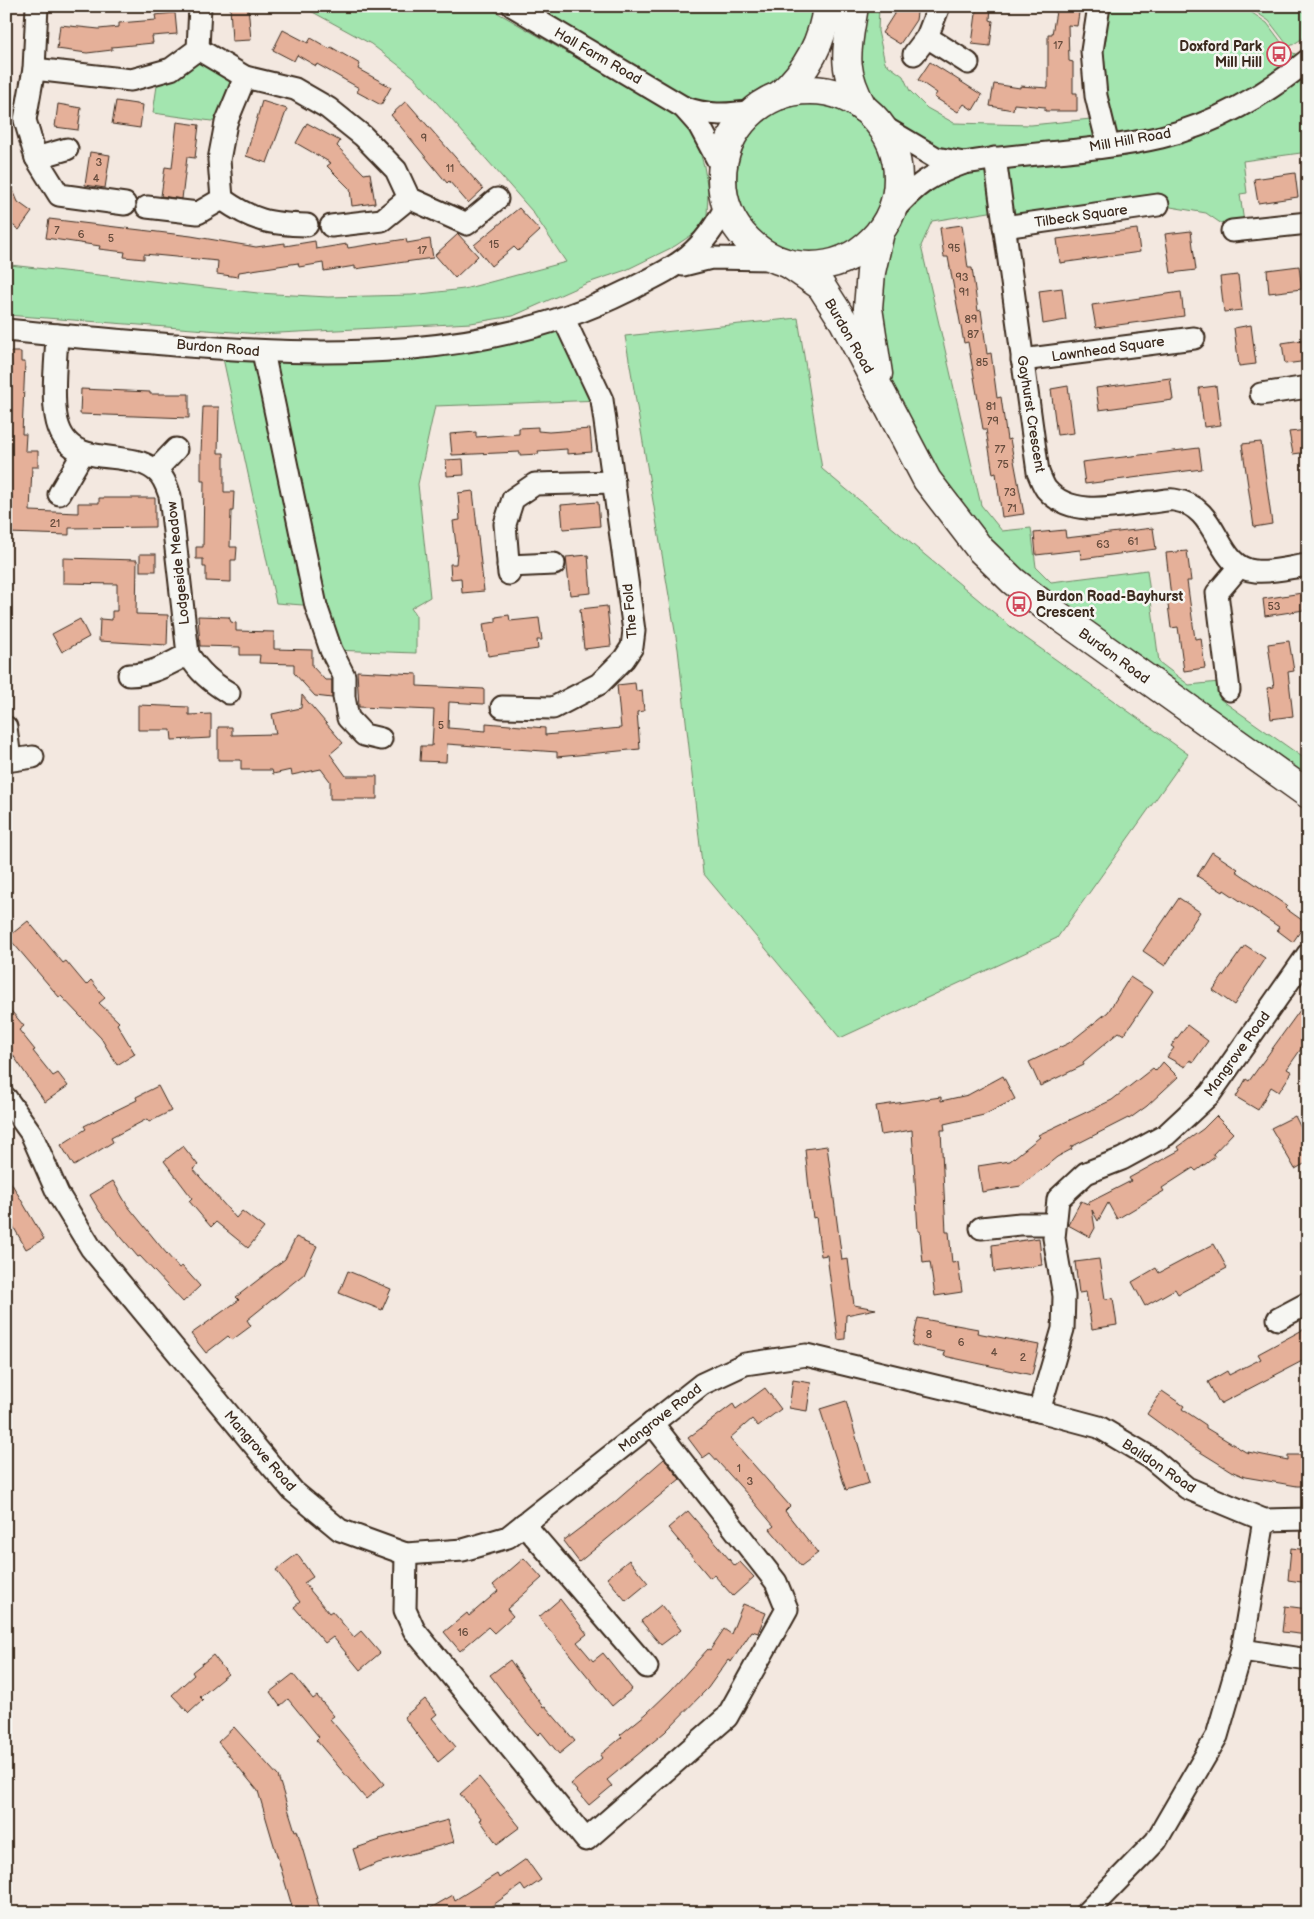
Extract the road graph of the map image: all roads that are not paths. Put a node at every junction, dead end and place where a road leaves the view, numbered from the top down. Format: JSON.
{"nodes":[{"id":1,"x":37,"y":6,"type":"edge"},
{"id":2,"x":200,"y":6,"type":"edge"},
{"id":3,"x":513,"y":6,"type":"edge"},
{"id":4,"x":827,"y":6,"type":"edge"},
{"id":5,"x":854,"y":6,"type":"edge"},
{"id":6,"x":939,"y":6,"type":"edge"},
{"id":7,"x":1099,"y":6,"type":"edge"},
{"id":8,"x":928,"y":37,"type":"junction"},
{"id":9,"x":198,"y":48,"type":"junction"},
{"id":10,"x":914,"y":54,"type":"dead end"},
{"id":11,"x":1307,"y":61,"type":"edge"},
{"id":12,"x":968,"y":63,"type":"dead end"},
{"id":13,"x":34,"y":69,"type":"junction"},
{"id":14,"x":245,"y":77,"type":"junction"},
{"id":15,"x":780,"y":95,"type":"junction"},
{"id":16,"x":682,"y":107,"type":"junction"},
{"id":17,"x":752,"y":111,"type":"junction"},
{"id":18,"x":872,"y":117,"type":"junction"},
{"id":19,"x":1108,"y":145,"type":"junction"},
{"id":20,"x":67,"y":149,"type":"dead end"},
{"id":21,"x":36,"y":158,"type":"junction"},
{"id":22,"x":995,"y":158,"type":"junction"},
{"id":23,"x":964,"y":163,"type":"junction"},
{"id":24,"x":722,"y":168,"type":"junction"},
{"id":25,"x":409,"y":198,"type":"junction"},
{"id":26,"x":222,"y":199,"type":"junction"},
{"id":27,"x":497,"y":199,"type":"dead end"},
{"id":28,"x":125,"y":204,"type":"dead end"},
{"id":29,"x":1158,"y":205,"type":"dead end"},
{"id":30,"x":726,"y":206,"type":"junction"},
{"id":31,"x":147,"y":207,"type":"dead end"},
{"id":32,"x":886,"y":222,"type":"junction"},
{"id":33,"x":1308,"y":222,"type":"edge"},
{"id":34,"x":306,"y":225,"type":"dead end"},
{"id":35,"x":331,"y":226,"type":"dead end"},
{"id":36,"x":1004,"y":227,"type":"junction"},
{"id":37,"x":1232,"y":231,"type":"dead end"},
{"id":38,"x":781,"y":262,"type":"junction"},
{"id":39,"x":673,"y":268,"type":"junction"},
{"id":40,"x":564,"y":319,"type":"junction"},
{"id":41,"x":6,"y":330,"type":"edge"},
{"id":42,"x":57,"y":336,"type":"junction"},
{"id":43,"x":1194,"y":338,"type":"dead end"},
{"id":44,"x":263,"y":352,"type":"junction"},
{"id":45,"x":1022,"y":360,"type":"junction"},
{"id":46,"x":1308,"y":388,"type":"edge"},
{"id":47,"x":881,"y":393,"type":"junction"},
{"id":48,"x":1261,"y":394,"type":"dead end"},
{"id":49,"x":176,"y":449,"type":"dead end"},
{"id":50,"x":83,"y":453,"type":"junction"},
{"id":51,"x":156,"y":470,"type":"junction"},
{"id":52,"x":614,"y":482,"type":"junction"},
{"id":53,"x":59,"y":494,"type":"dead end"},
{"id":54,"x":554,"y":564,"type":"dead end"},
{"id":55,"x":1308,"y":565,"type":"edge"},
{"id":56,"x":1239,"y":567,"type":"junction"},
{"id":57,"x":188,"y":654,"type":"junction"},
{"id":58,"x":129,"y":675,"type":"dead end"},
{"id":59,"x":1229,"y":690,"type":"dead end"},
{"id":60,"x":229,"y":693,"type":"dead end"},
{"id":61,"x":502,"y":707,"type":"dead end"},
{"id":62,"x":6,"y":727,"type":"edge"},
{"id":63,"x":382,"y":739,"type":"dead end"},
{"id":64,"x":33,"y":757,"type":"dead end"},
{"id":65,"x":8,"y":760,"type":"edge"},
{"id":66,"x":1308,"y":794,"type":"edge"},
{"id":67,"x":1308,"y":954,"type":"edge"},
{"id":68,"x":6,"y":1098,"type":"edge"},
{"id":69,"x":1055,"y":1224,"type":"junction"},
{"id":70,"x":981,"y":1228,"type":"dead end"},
{"id":71,"x":1308,"y":1304,"type":"edge"},
{"id":72,"x":1278,"y":1319,"type":"dead end"},
{"id":73,"x":1039,"y":1411,"type":"junction"},
{"id":74,"x":652,"y":1423,"type":"junction"},
{"id":75,"x":1308,"y":1519,"type":"edge"},
{"id":76,"x":1264,"y":1520,"type":"junction"},
{"id":77,"x":524,"y":1524,"type":"junction"},
{"id":78,"x":406,"y":1554,"type":"junction"},
{"id":79,"x":1242,"y":1650,"type":"junction"},
{"id":80,"x":1308,"y":1660,"type":"edge"},
{"id":81,"x":647,"y":1667,"type":"dead end"},
{"id":82,"x":1086,"y":1913,"type":"edge"}],
"edges":[{"from":1,"to":13,"type":"street"},
{"from":2,"to":9,"type":"street"},
{"from":3,"to":16,"type":"street","name":"Hall Farm Road"},
{"from":4,"to":15,"type":"main road"},
{"from":5,"to":18,"type":"main road"},
{"from":6,"to":8,"type":"street"},
{"from":7,"to":19,"type":"street"},
{"from":8,"to":10,"type":"street"},
{"from":8,"to":12,"type":"street"},
{"from":9,"to":13,"type":"street"},
{"from":9,"to":14,"type":"street"},
{"from":11,"to":19,"type":"street","name":"Mill Hill Road"},
{"from":13,"to":21,"type":"street"},
{"from":14,"to":25,"type":"street"},
{"from":14,"to":26,"type":"street"},
{"from":15,"to":17,"type":"main road","name":"Burdon Road"},
{"from":15,"to":18,"type":"main road","name":"Burdon Road"},
{"from":16,"to":17,"type":"street","name":"Hall Farm Road"},
{"from":16,"to":24,"type":"street","name":"Hall Farm Road"},
{"from":17,"to":24,"type":"main road","name":"Burdon Road"},
{"from":18,"to":23,"type":"street","name":"Mill Hill Road"},
{"from":18,"to":32,"type":"main road","name":"Burdon Road"},
{"from":19,"to":22,"type":"street","name":"Mill Hill Road"},
{"from":20,"to":21,"type":"street"},
{"from":21,"to":28,"type":"street"},
{"from":22,"to":23,"type":"street","name":"Mill Hill Road"},
{"from":22,"to":36,"type":"street","name":"Gayhurst Crescent"},
{"from":23,"to":32,"type":"street","name":"Mill Hill Road"},
{"from":24,"to":30,"type":"main road","name":"Burdon Road"},
{"from":25,"to":27,"type":"street"},
{"from":25,"to":35,"type":"street"},
{"from":26,"to":31,"type":"street"},
{"from":26,"to":34,"type":"street"},
{"from":29,"to":36,"type":"street","name":"Tilbeck Square"},
{"from":30,"to":38,"type":"main road","name":"Burdon Road"},
{"from":30,"to":39,"type":"street"},
{"from":32,"to":38,"type":"main road"},
{"from":32,"to":47,"type":"main road","name":"Burdon Road"},
{"from":33,"to":37,"type":"street"},
{"from":36,"to":45,"type":"street","name":"Gayhurst Crescent"},
{"from":38,"to":39,"type":"street"},
{"from":38,"to":47,"type":"main road","name":"Burdon Road"},
{"from":39,"to":40,"type":"street","name":"Burdon Road"},
{"from":40,"to":44,"type":"street","name":"Burdon Road"},
{"from":40,"to":52,"type":"street","name":"The Fold"},
{"from":41,"to":42,"type":"street","name":"Burdon Road"},
{"from":42,"to":44,"type":"street","name":"Burdon Road"},
{"from":42,"to":50,"type":"street"},
{"from":43,"to":45,"type":"street","name":"Lawnhead Square"},
{"from":44,"to":63,"type":"street"},
{"from":45,"to":56,"type":"street","name":"Gayhurst Crescent"},
{"from":46,"to":48,"type":"street"},
{"from":47,"to":66,"type":"main road","name":"Burdon Road"},
{"from":49,"to":51,"type":"street"},
{"from":50,"to":51,"type":"street"},
{"from":50,"to":53,"type":"street"},
{"from":51,"to":57,"type":"street","name":"Lodgeside Meadow"},
{"from":52,"to":54,"type":"street"},
{"from":52,"to":61,"type":"street","name":"The Fold"},
{"from":55,"to":56,"type":"street"},
{"from":56,"to":59,"type":"street"},
{"from":57,"to":58,"type":"street"},
{"from":57,"to":60,"type":"street","name":"Lodgeside Meadow"},
{"from":62,"to":65,"type":"street"},
{"from":64,"to":65,"type":"street"},
{"from":67,"to":69,"type":"street","name":"Mangrove Road"},
{"from":68,"to":78,"type":"street","name":"Mangrove Road"},
{"from":69,"to":70,"type":"street"},
{"from":69,"to":73,"type":"street","name":"Mangrove Road"},
{"from":71,"to":72,"type":"street"},
{"from":73,"to":74,"type":"street","name":"Mangrove Road"},
{"from":73,"to":76,"type":"street","name":"Baildon Road"},
{"from":74,"to":77,"type":"street","name":"Mangrove Road"},
{"from":74,"to":78,"type":"street"},
{"from":75,"to":76,"type":"street","name":"Baildon Road"},
{"from":76,"to":79,"type":"street"},
{"from":77,"to":78,"type":"street","name":"Mangrove Road"},
{"from":77,"to":81,"type":"street"},
{"from":79,"to":80,"type":"street"},
{"from":79,"to":82,"type":"street"}]}
